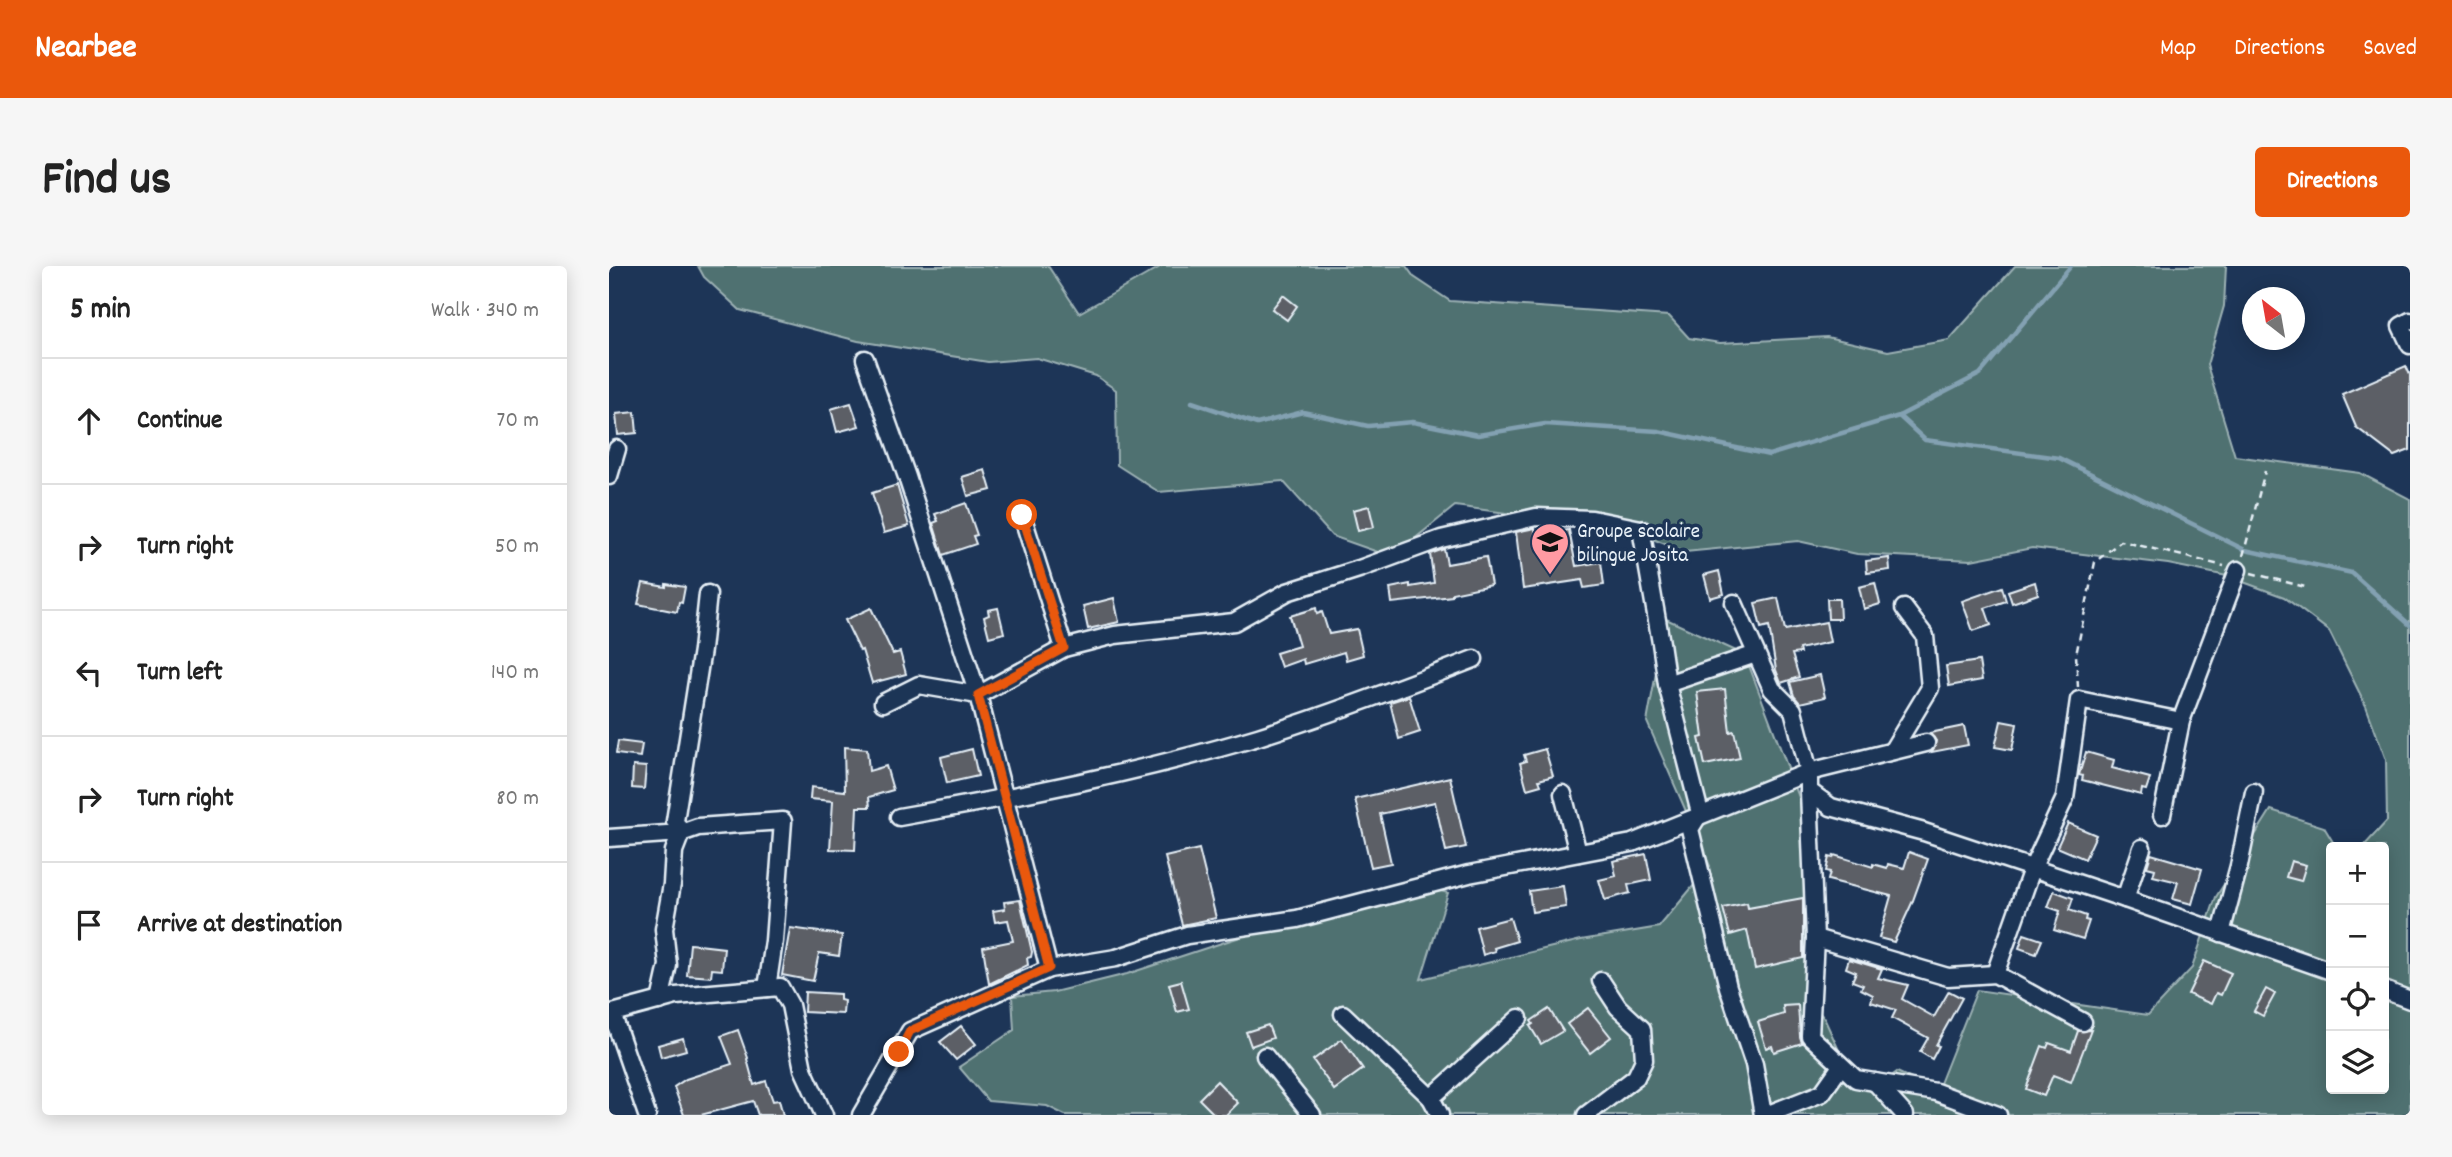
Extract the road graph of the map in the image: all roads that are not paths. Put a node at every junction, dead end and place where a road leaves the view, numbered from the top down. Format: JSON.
{"nodes":[{"id":1,"x":2410,"y":321,"type":"edge"},
{"id":2,"x":2410,"y":345,"type":"edge"},
{"id":3,"x":865,"y":359,"type":"dead end"},
{"id":4,"x":617,"y":449,"type":"dead end"},
{"id":5,"x":609,"y":476,"type":"edge"},
{"id":6,"x":1022,"y":515,"type":"dead end"},
{"id":7,"x":2238,"y":570,"type":"road end"},
{"id":8,"x":708,"y":594,"type":"dead end"},
{"id":9,"x":1734,"y":603,"type":"dead end"},
{"id":10,"x":1904,"y":608,"type":"dead end"},
{"id":11,"x":1064,"y":648,"type":"junction"},
{"id":12,"x":1756,"y":654,"type":"junction"},
{"id":13,"x":1474,"y":659,"type":"dead end"},
{"id":14,"x":1667,"y":684,"type":"junction"},
{"id":15,"x":978,"y":695,"type":"junction"},
{"id":16,"x":883,"y":703,"type":"dead end"},
{"id":17,"x":2181,"y":721,"type":"junction"},
{"id":18,"x":1926,"y":743,"type":"dead end"},
{"id":19,"x":1892,"y":751,"type":"junction"},
{"id":20,"x":1809,"y":772,"type":"junction"},
{"id":21,"x":1809,"y":791,"type":"junction"},
{"id":22,"x":2254,"y":792,"type":"dead end"},
{"id":23,"x":1563,"y":794,"type":"dead end"},
{"id":24,"x":1005,"y":799,"type":"junction"},
{"id":25,"x":1700,"y":814,"type":"junction"},
{"id":26,"x":2162,"y":816,"type":"dead end"},
{"id":27,"x":899,"y":817,"type":"dead end"},
{"id":28,"x":681,"y":833,"type":"junction"},
{"id":29,"x":609,"y":838,"type":"edge"},
{"id":30,"x":2142,"y":848,"type":"dead end"},
{"id":31,"x":1578,"y":853,"type":"junction"},
{"id":32,"x":2032,"y":869,"type":"junction"},
{"id":33,"x":2125,"y":899,"type":"junction"},
{"id":34,"x":2221,"y":933,"type":"junction"},
{"id":35,"x":1815,"y":938,"type":"junction"},
{"id":36,"x":1049,"y":968,"type":"junction"},
{"id":37,"x":2326,"y":969,"type":"edge"},
{"id":38,"x":1995,"y":974,"type":"junction"},
{"id":39,"x":1601,"y":981,"type":"dead end"},
{"id":40,"x":767,"y":988,"type":"junction"},
{"id":41,"x":2389,"y":992,"type":"edge"},
{"id":42,"x":2410,"y":1000,"type":"edge"},
{"id":43,"x":660,"y":1001,"type":"junction"},
{"id":44,"x":1343,"y":1013,"type":"dead end"},
{"id":45,"x":610,"y":1014,"type":"edge"},
{"id":46,"x":1519,"y":1018,"type":"dead end"},
{"id":47,"x":2083,"y":1022,"type":"dead end"},
{"id":48,"x":1265,"y":1056,"type":"dead end"},
{"id":49,"x":1841,"y":1066,"type":"junction"},
{"id":50,"x":1875,"y":1082,"type":"junction"},
{"id":51,"x":1431,"y":1098,"type":"junction"},
{"id":52,"x":647,"y":1115,"type":"edge"},
{"id":53,"x":824,"y":1115,"type":"edge"},
{"id":54,"x":861,"y":1115,"type":"edge"},
{"id":55,"x":1312,"y":1115,"type":"edge"},
{"id":56,"x":1440,"y":1115,"type":"edge"},
{"id":57,"x":1586,"y":1115,"type":"edge"},
{"id":58,"x":1764,"y":1115,"type":"edge"},
{"id":59,"x":1905,"y":1115,"type":"edge"},
{"id":60,"x":1998,"y":1115,"type":"edge"}],
"edges":[{"from":1,"to":2,"type":"street"},
{"from":3,"to":15,"type":"street"},
{"from":4,"to":5,"type":"street"},
{"from":6,"to":11,"type":"street"},
{"from":7,"to":17,"type":"street"},
{"from":8,"to":28,"type":"street"},
{"from":9,"to":12,"type":"street"},
{"from":10,"to":19,"type":"street"},
{"from":11,"to":14,"type":"street"},
{"from":11,"to":15,"type":"street"},
{"from":12,"to":14,"type":"street"},
{"from":12,"to":20,"type":"street"},
{"from":13,"to":24,"type":"street"},
{"from":14,"to":25,"type":"street"},
{"from":15,"to":16,"type":"street"},
{"from":15,"to":24,"type":"street"},
{"from":17,"to":26,"type":"street"},
{"from":17,"to":32,"type":"street"},
{"from":18,"to":19,"type":"street"},
{"from":19,"to":20,"type":"street"},
{"from":20,"to":21,"type":"street"},
{"from":20,"to":25,"type":"street"},
{"from":21,"to":32,"type":"street"},
{"from":21,"to":35,"type":"street"},
{"from":22,"to":34,"type":"street"},
{"from":23,"to":31,"type":"street"},
{"from":24,"to":27,"type":"street"},
{"from":24,"to":36,"type":"street"},
{"from":25,"to":31,"type":"street"},
{"from":25,"to":58,"type":"street"},
{"from":28,"to":29,"type":"street"},
{"from":28,"to":40,"type":"street"},
{"from":28,"to":43,"type":"street"},
{"from":30,"to":33,"type":"street"},
{"from":31,"to":36,"type":"street"},
{"from":32,"to":33,"type":"street"},
{"from":32,"to":38,"type":"street"},
{"from":33,"to":34,"type":"street"},
{"from":34,"to":37,"type":"street"},
{"from":35,"to":38,"type":"street"},
{"from":35,"to":49,"type":"street"},
{"from":36,"to":54,"type":"street"},
{"from":38,"to":47,"type":"street"},
{"from":39,"to":57,"type":"street"},
{"from":40,"to":43,"type":"street"},
{"from":40,"to":53,"type":"street"},
{"from":41,"to":42,"type":"street"},
{"from":43,"to":45,"type":"street"},
{"from":44,"to":51,"type":"street"},
{"from":45,"to":52,"type":"street"},
{"from":46,"to":51,"type":"street"},
{"from":48,"to":55,"type":"street"},
{"from":49,"to":50,"type":"street"},
{"from":49,"to":58,"type":"street"},
{"from":50,"to":59,"type":"street"},
{"from":50,"to":60,"type":"street"},
{"from":51,"to":56,"type":"street"}]}
